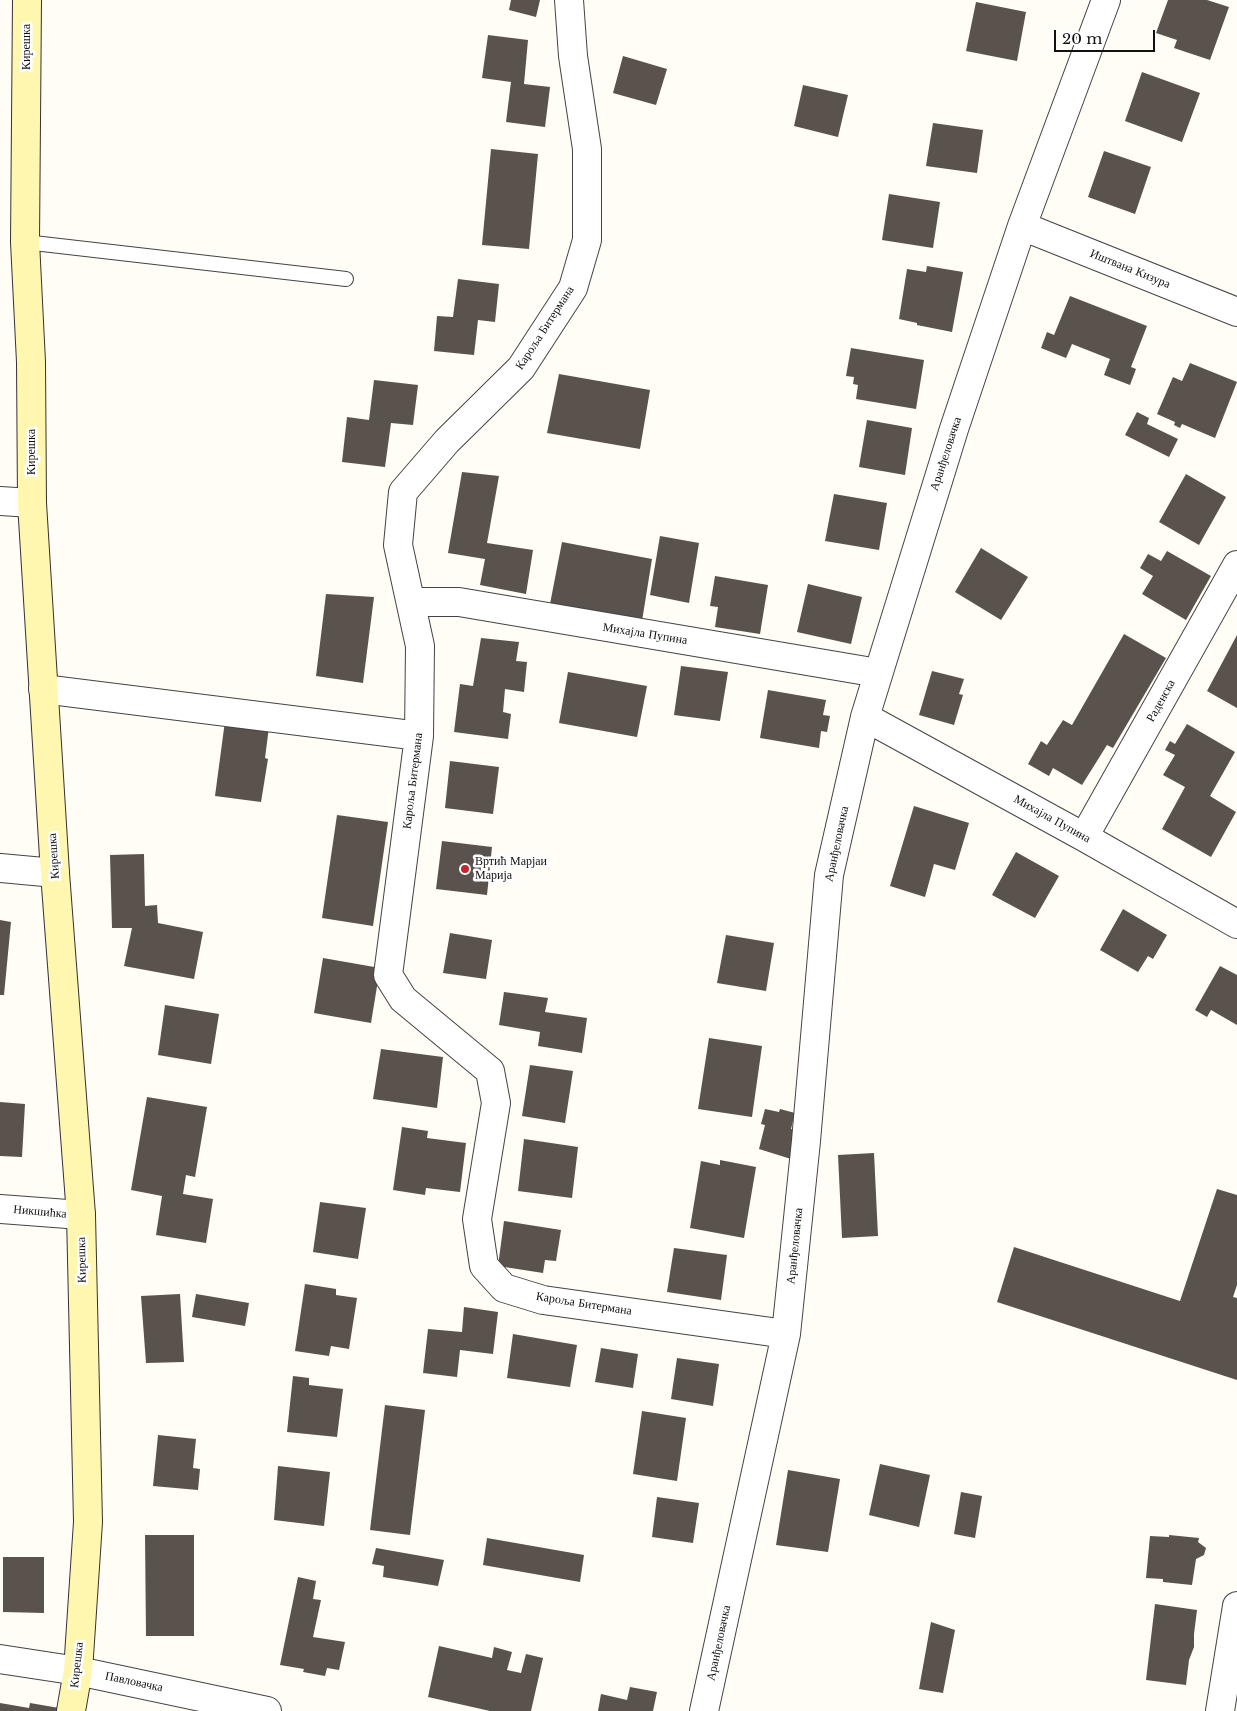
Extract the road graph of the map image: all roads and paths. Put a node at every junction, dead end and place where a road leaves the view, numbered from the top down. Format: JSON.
{"nodes":[{"id":1,"x":27,"y":0,"type":"edge"},
{"id":2,"x":570,"y":0,"type":"edge"},
{"id":3,"x":1098,"y":2,"type":"edge"},
{"id":4,"x":1022,"y":226,"type":"junction"},
{"id":5,"x":25,"y":242,"type":"junction"},
{"id":6,"x":346,"y":279,"type":"dead end"},
{"id":7,"x":1237,"y":312,"type":"edge"},
{"id":8,"x":0,"y":502,"type":"edge"},
{"id":9,"x":32,"y":503,"type":"junction"},
{"id":10,"x":1237,"y":566,"type":"edge"},
{"id":11,"x":411,"y":602,"type":"junction"},
{"id":12,"x":878,"y":673,"type":"junction"},
{"id":13,"x":43,"y":688,"type":"junction"},
{"id":14,"x":865,"y":717,"type":"junction"},
{"id":15,"x":419,"y":736,"type":"junction"},
{"id":16,"x":1084,"y":837,"type":"junction"},
{"id":17,"x":0,"y":868,"type":"edge"},
{"id":18,"x":55,"y":873,"type":"junction"},
{"id":19,"x":1237,"y":924,"type":"edge"},
{"id":20,"x":0,"y":1209,"type":"edge"},
{"id":21,"x":80,"y":1215,"type":"junction"},
{"id":22,"x":786,"y":1334,"type":"junction"},
{"id":23,"x":1237,"y":1606,"type":"edge"},
{"id":24,"x":0,"y":1659,"type":"edge"},
{"id":25,"x":78,"y":1670,"type":"junction"},
{"id":26,"x":71,"y":1711,"type":"edge"},
{"id":27,"x":266,"y":1711,"type":"edge"},
{"id":28,"x":704,"y":1711,"type":"edge"},
{"id":29,"x":1220,"y":1711,"type":"edge"}],
"edges":[{"from":1,"to":5,"type":"street","name":"Кирешка"},
{"from":2,"to":11,"type":"street","name":"Кароља Битермана"},
{"from":3,"to":4,"type":"street","name":"Аранђеловачка"},
{"from":4,"to":7,"type":"street","name":"Иштвана Кизура"},
{"from":4,"to":12,"type":"street","name":"Аранђеловачка"},
{"from":5,"to":6,"type":"lane"},
{"from":5,"to":9,"type":"street","name":"Кирешка"},
{"from":8,"to":9,"type":"street"},
{"from":9,"to":13,"type":"street","name":"Кирешка"},
{"from":10,"to":16,"type":"street","name":"Раденска"},
{"from":11,"to":12,"type":"street","name":"Михајла Пупина"},
{"from":11,"to":15,"type":"street","name":"Кароља Битермана"},
{"from":12,"to":14,"type":"street","name":"Аранђеловачка"},
{"from":13,"to":15,"type":"street"},
{"from":13,"to":18,"type":"street","name":"Кирешка"},
{"from":14,"to":16,"type":"street","name":"Михајла Пупина"},
{"from":14,"to":22,"type":"street","name":"Аранђеловачка"},
{"from":15,"to":22,"type":"street","name":"Кароља Битермана"},
{"from":16,"to":19,"type":"street","name":"Михајла Пупина"},
{"from":17,"to":18,"type":"street"},
{"from":18,"to":21,"type":"street","name":"Кирешка"},
{"from":20,"to":21,"type":"street","name":"Никшићка"},
{"from":21,"to":25,"type":"street","name":"Кирешка"},
{"from":22,"to":28,"type":"street","name":"Аранђеловачка"},
{"from":23,"to":29,"type":"street"},
{"from":24,"to":25,"type":"street","name":"Павловачка"},
{"from":25,"to":26,"type":"street","name":"Кирешка"},
{"from":25,"to":27,"type":"street","name":"Павловачка"}]}
